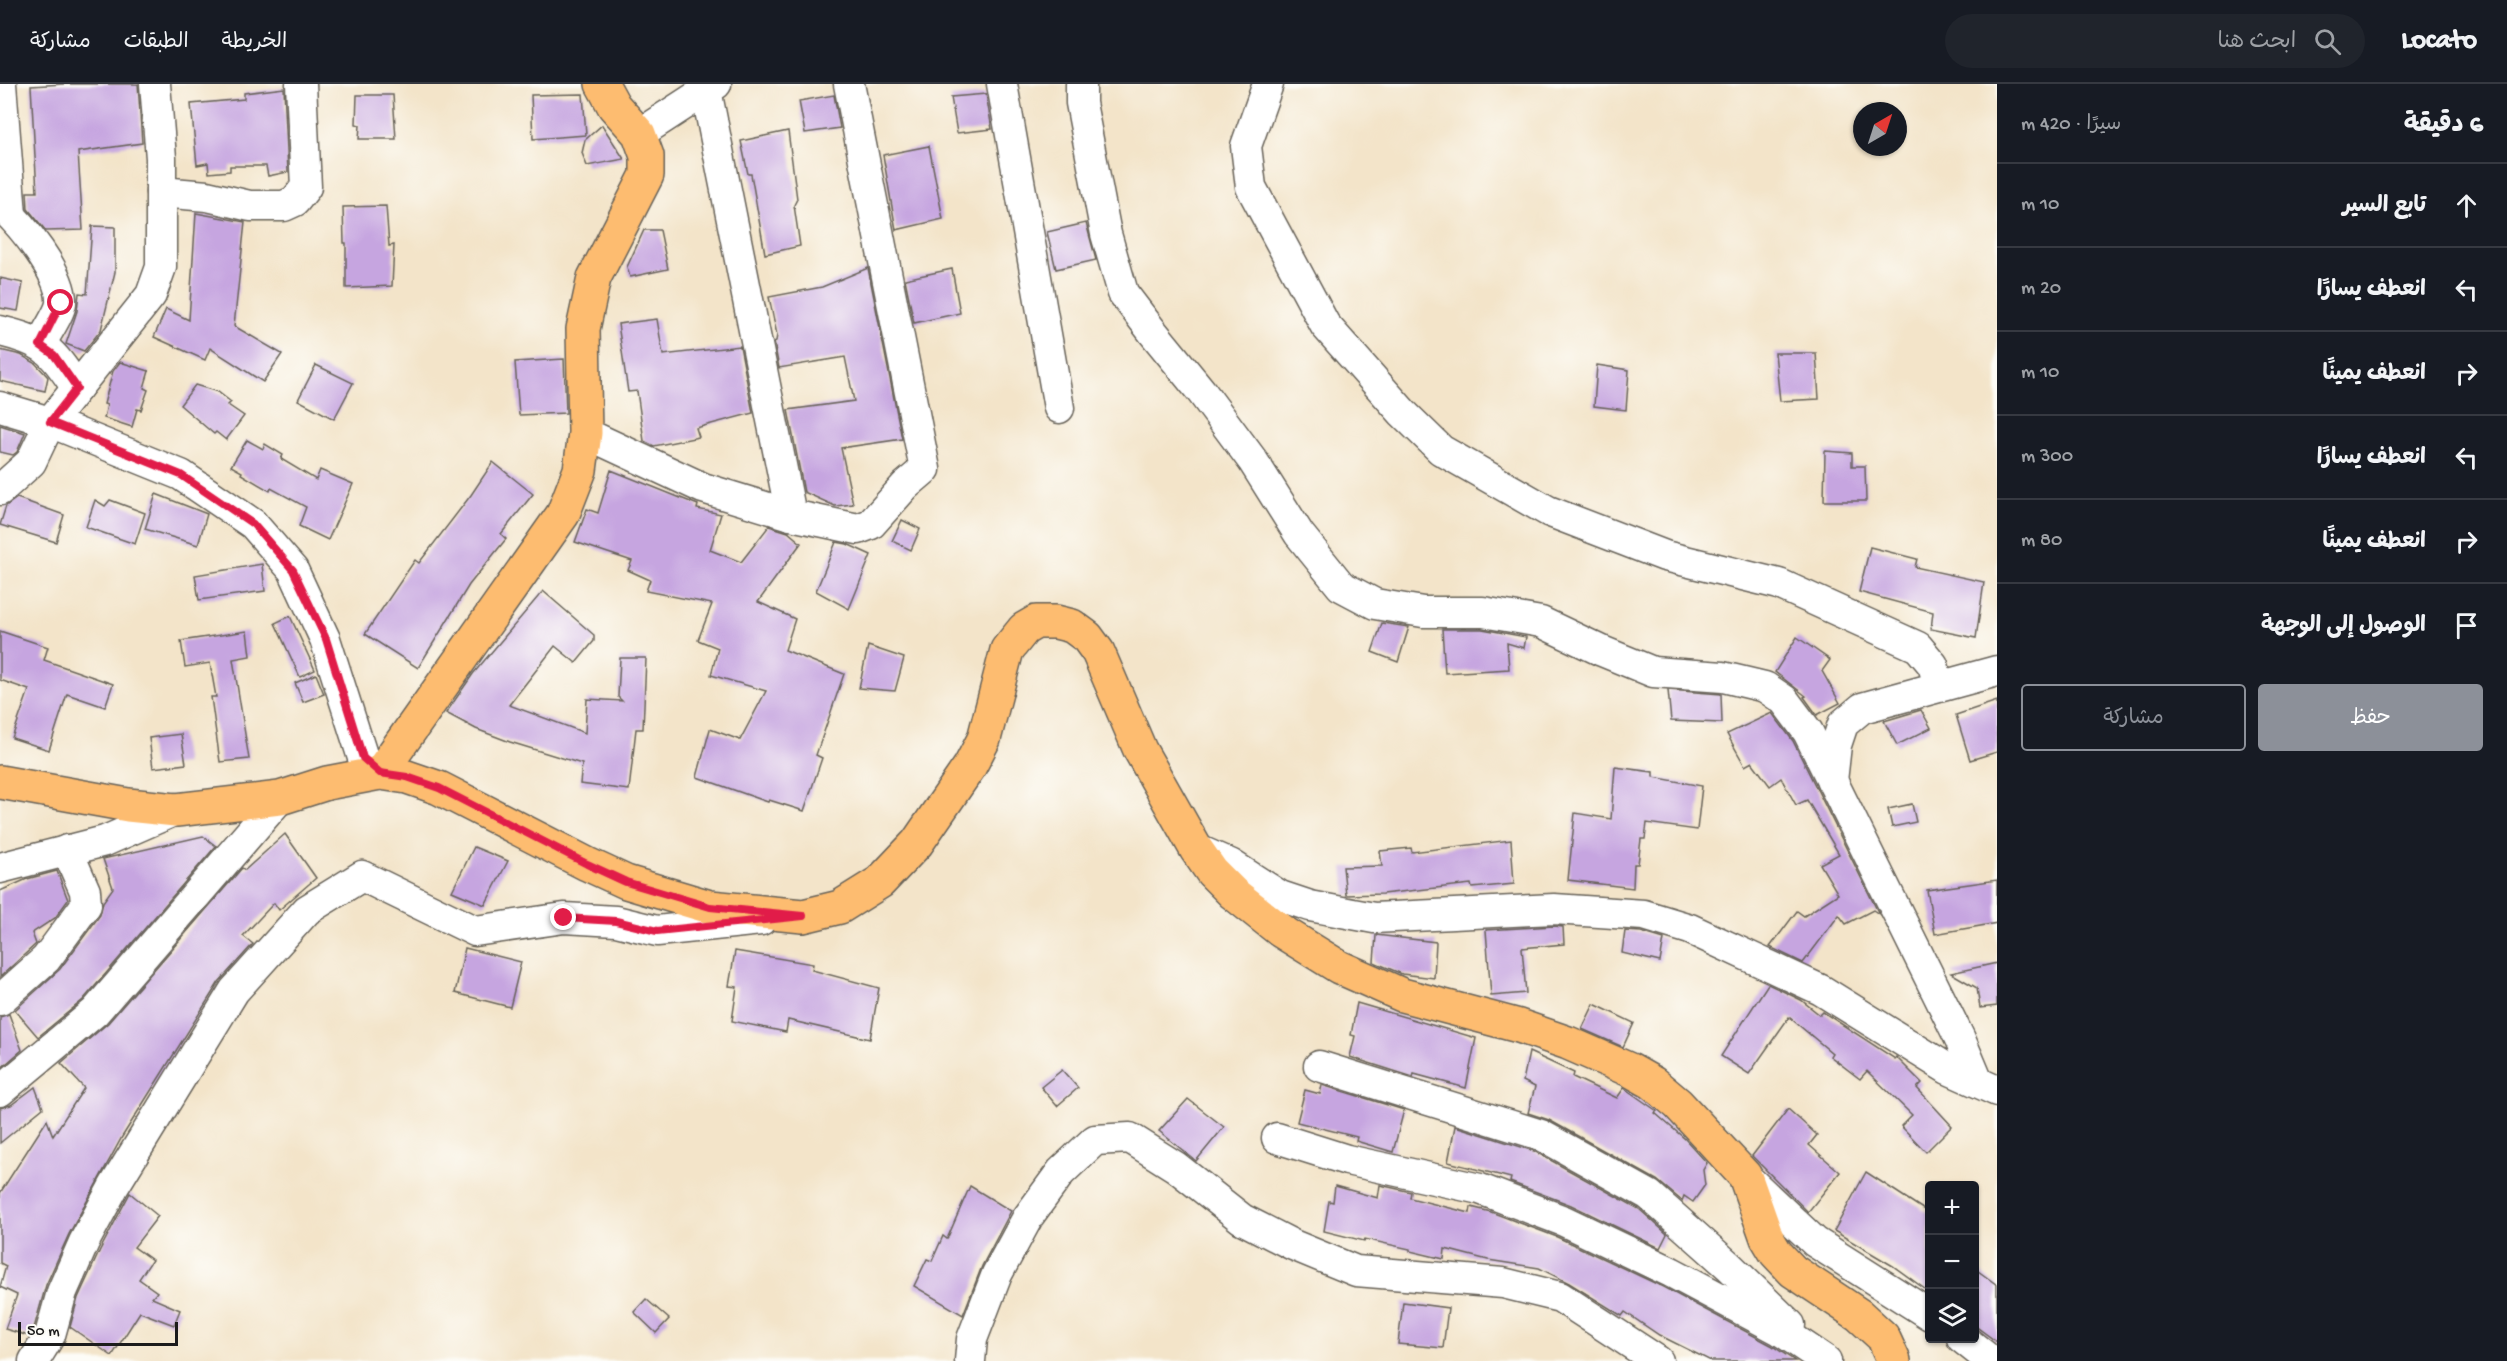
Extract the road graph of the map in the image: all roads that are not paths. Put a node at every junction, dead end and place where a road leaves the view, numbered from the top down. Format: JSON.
{"nodes":[{"id":1,"x":1,"y":84,"type":"edge"},
{"id":2,"x":155,"y":84,"type":"edge"},
{"id":3,"x":301,"y":84,"type":"edge"},
{"id":4,"x":602,"y":84,"type":"edge"},
{"id":5,"x":849,"y":84,"type":"edge"},
{"id":6,"x":1002,"y":84,"type":"edge"},
{"id":7,"x":1081,"y":84,"type":"edge"},
{"id":8,"x":1268,"y":84,"type":"edge"},
{"id":9,"x":711,"y":87,"type":"edge"},
{"id":10,"x":639,"y":134,"type":"junction"},
{"id":11,"x":161,"y":192,"type":"junction"},
{"id":12,"x":6,"y":210,"type":"edge"},
{"id":13,"x":0,"y":332,"type":"edge"},
{"id":14,"x":40,"y":345,"type":"junction"},
{"id":15,"x":77,"y":388,"type":"junction"},
{"id":16,"x":0,"y":407,"type":"edge"},
{"id":17,"x":1059,"y":408,"type":"dead end"},
{"id":18,"x":50,"y":422,"type":"junction"},
{"id":19,"x":585,"y":433,"type":"junction"},
{"id":20,"x":0,"y":490,"type":"edge"},
{"id":21,"x":791,"y":515,"type":"junction"},
{"id":22,"x":1997,"y":671,"type":"edge"},
{"id":23,"x":1938,"y":686,"type":"junction"},
{"id":24,"x":380,"y":773,"type":"junction"},
{"id":25,"x":1832,"y":781,"type":"junction"},
{"id":26,"x":0,"y":782,"type":"edge"},
{"id":27,"x":280,"y":798,"type":"junction"},
{"id":28,"x":176,"y":810,"type":"junction"},
{"id":29,"x":1196,"y":849,"type":"junction"},
{"id":30,"x":67,"y":850,"type":"junction"},
{"id":31,"x":0,"y":868,"type":"edge"},
{"id":32,"x":803,"y":916,"type":"junction"},
{"id":33,"x":0,"y":1000,"type":"edge"},
{"id":34,"x":1318,"y":1066,"type":"dead end"},
{"id":35,"x":1987,"y":1087,"type":"edge"},
{"id":36,"x":0,"y":1091,"type":"edge"},
{"id":37,"x":1276,"y":1138,"type":"dead end"},
{"id":38,"x":1744,"y":1176,"type":"junction"},
{"id":39,"x":1925,"y":1312,"type":"edge"},
{"id":40,"x":1968,"y":1343,"type":"edge"},
{"id":41,"x":1822,"y":1358,"type":"edge"},
{"id":42,"x":34,"y":1361,"type":"edge"},
{"id":43,"x":970,"y":1361,"type":"edge"},
{"id":44,"x":1658,"y":1361,"type":"edge"},
{"id":45,"x":1894,"y":1361,"type":"edge"},
{"id":46,"x":1990,"y":1361,"type":"edge"}],
"edges":[{"from":1,"to":12,"type":"street"},
{"from":2,"to":11,"type":"street"},
{"from":3,"to":11,"type":"street"},
{"from":4,"to":10,"type":"main road"},
{"from":5,"to":21,"type":"street"},
{"from":6,"to":17,"type":"street"},
{"from":7,"to":25,"type":"street"},
{"from":8,"to":23,"type":"street"},
{"from":9,"to":10,"type":"street"},
{"from":9,"to":21,"type":"street"},
{"from":10,"to":19,"type":"main road"},
{"from":11,"to":15,"type":"street"},
{"from":12,"to":14,"type":"street"},
{"from":13,"to":14,"type":"street"},
{"from":14,"to":15,"type":"street"},
{"from":15,"to":18,"type":"street"},
{"from":16,"to":18,"type":"street"},
{"from":18,"to":20,"type":"street"},
{"from":18,"to":24,"type":"street"},
{"from":19,"to":21,"type":"street"},
{"from":19,"to":24,"type":"main road"},
{"from":22,"to":23,"type":"street"},
{"from":23,"to":25,"type":"street"},
{"from":24,"to":27,"type":"main road"},
{"from":24,"to":32,"type":"main road"},
{"from":25,"to":35,"type":"street"},
{"from":26,"to":28,"type":"main road"},
{"from":27,"to":28,"type":"main road"},
{"from":27,"to":36,"type":"street"},
{"from":28,"to":30,"type":"street"},
{"from":29,"to":32,"type":"main road"},
{"from":29,"to":35,"type":"street"},
{"from":29,"to":38,"type":"main road"},
{"from":30,"to":31,"type":"street"},
{"from":30,"to":33,"type":"street"},
{"from":32,"to":42,"type":"street"},
{"from":34,"to":41,"type":"street"},
{"from":37,"to":41,"type":"street"},
{"from":38,"to":39,"type":"street"},
{"from":38,"to":45,"type":"main road"},
{"from":40,"to":46,"type":"street"},
{"from":43,"to":44,"type":"street"}]}
